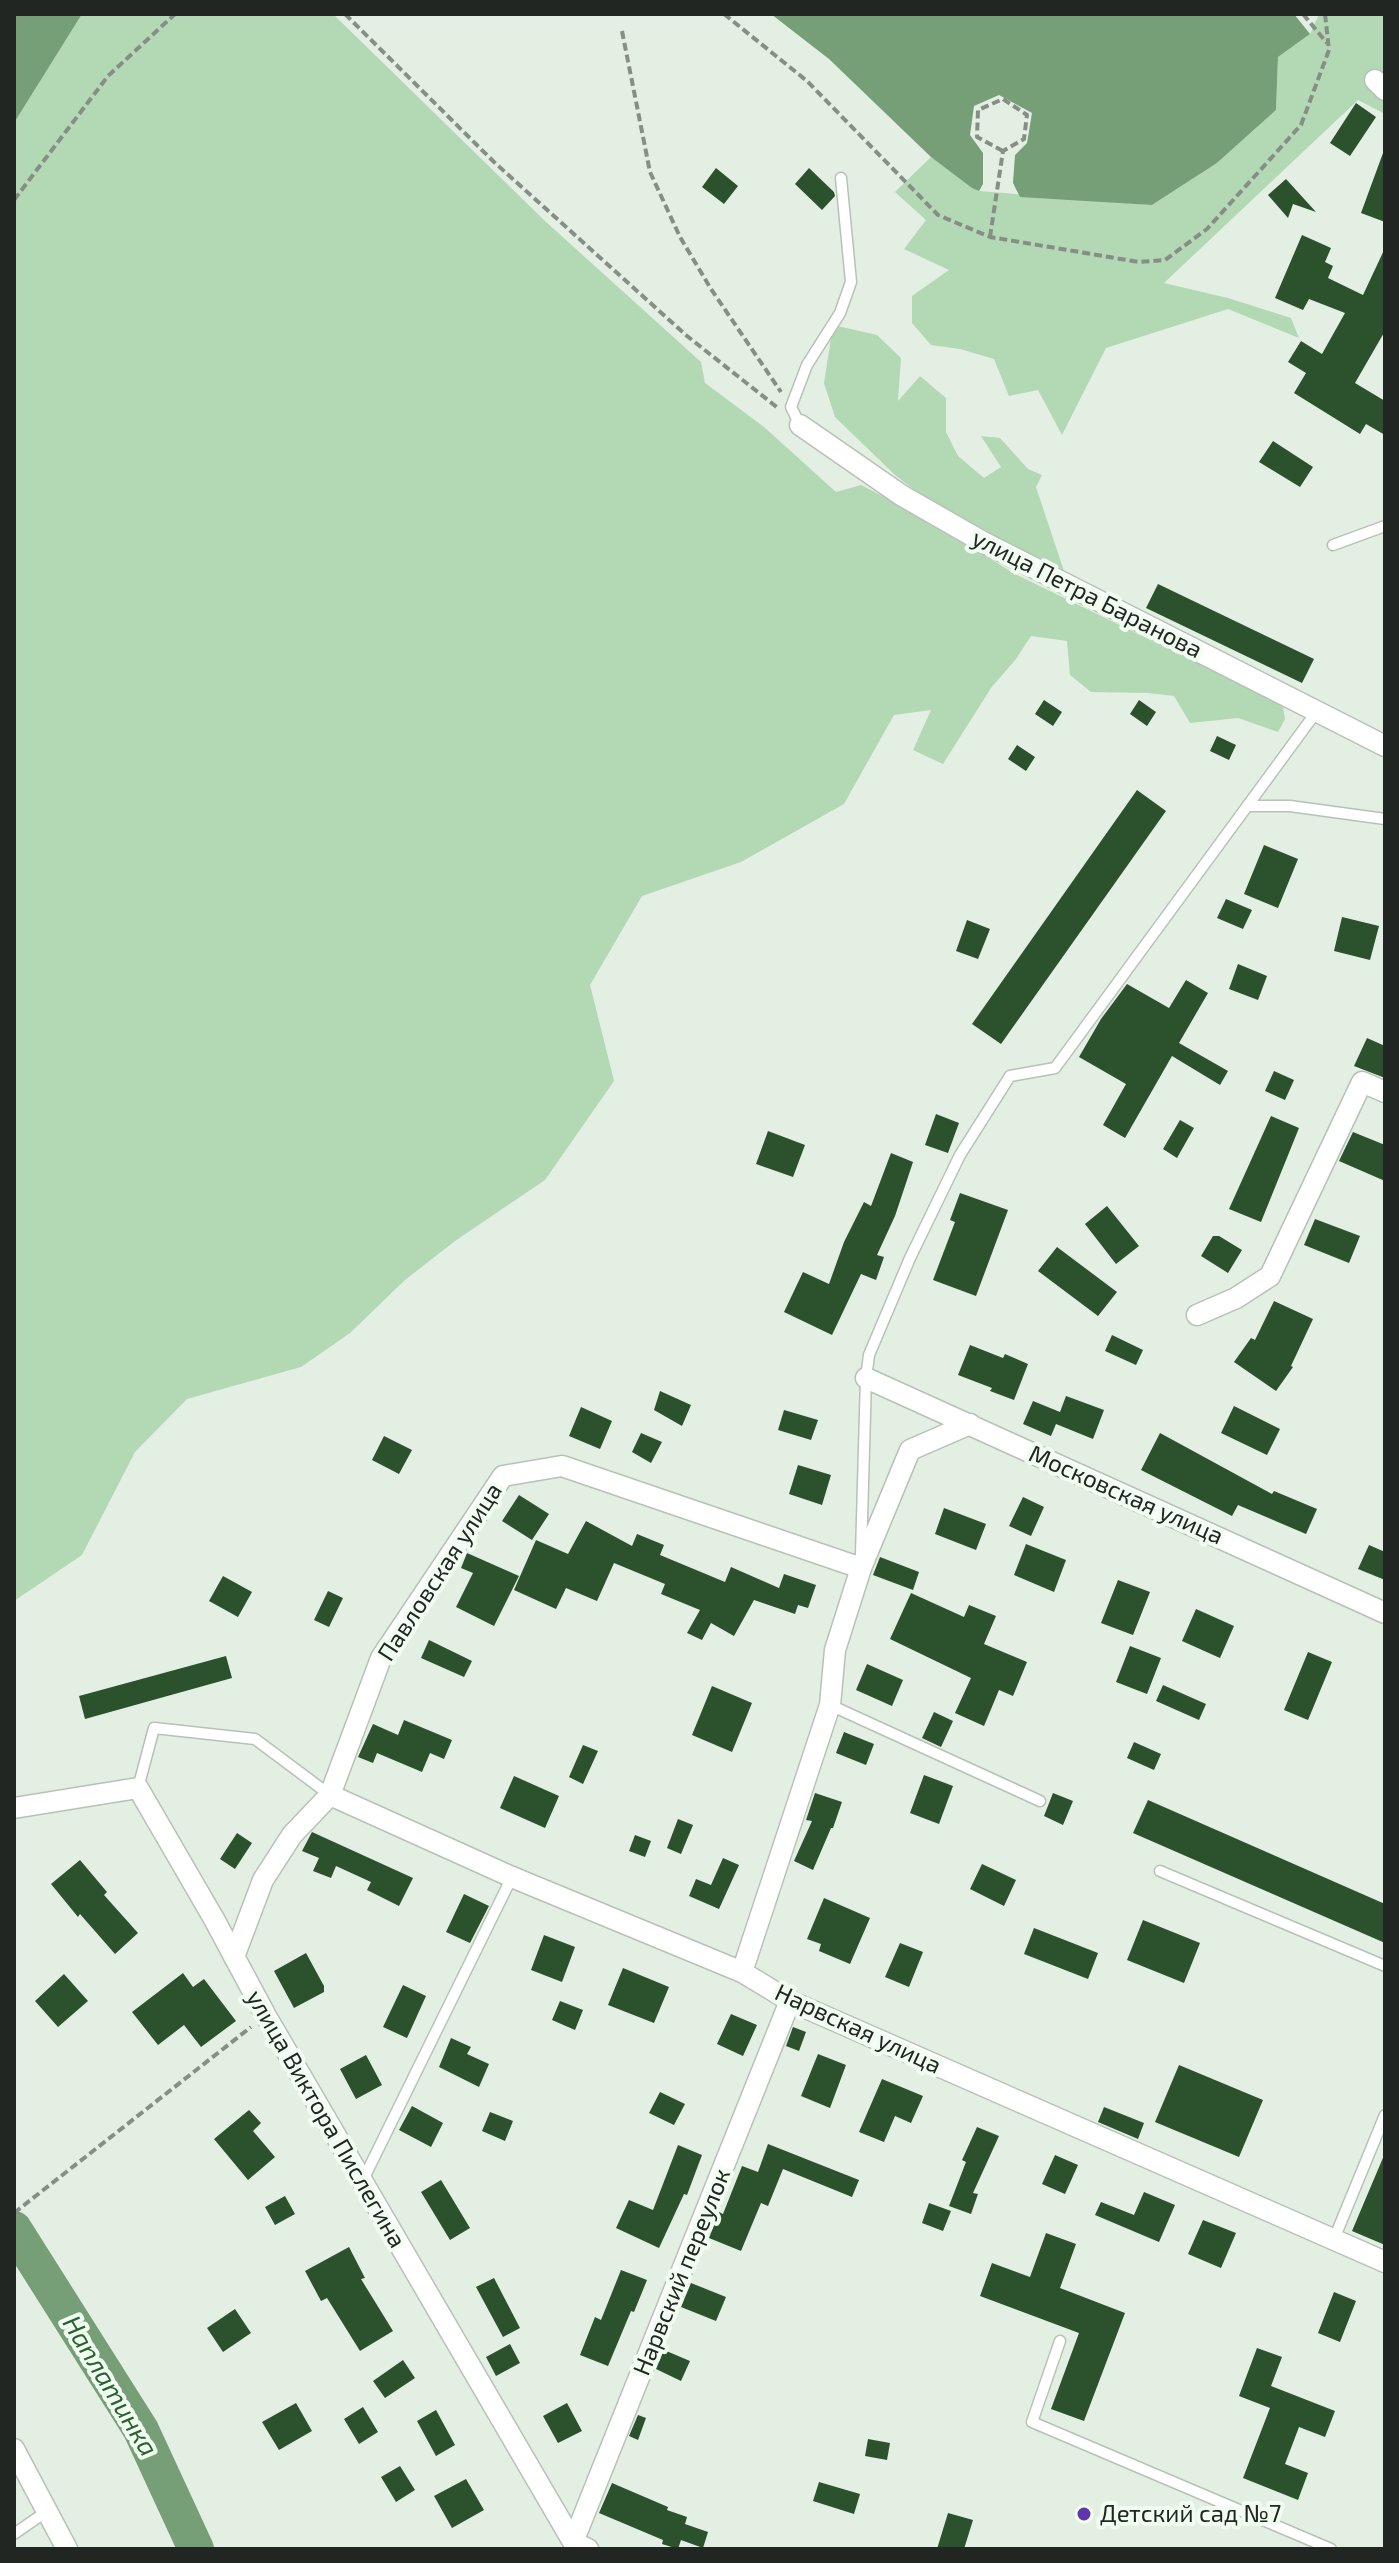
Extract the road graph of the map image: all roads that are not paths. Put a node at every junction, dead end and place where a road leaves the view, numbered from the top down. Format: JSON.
{"nodes":[{"id":1,"x":841,"y":178,"type":"dead end"},
{"id":2,"x":796,"y":416,"type":"joint"},
{"id":3,"x":1385,"y":526,"type":"edge"},
{"id":4,"x":1333,"y":545,"type":"dead end"},
{"id":5,"x":1317,"y":711,"type":"junction"},
{"id":6,"x":1385,"y":746,"type":"edge"},
{"id":7,"x":1247,"y":806,"type":"junction"},
{"id":8,"x":1385,"y":819,"type":"edge"},
{"id":9,"x":1385,"y":1092,"type":"edge"},
{"id":10,"x":1197,"y":1315,"type":"dead end"},
{"id":11,"x":866,"y":1378,"type":"junction"},
{"id":12,"x":970,"y":1424,"type":"junction"},
{"id":13,"x":861,"y":1568,"type":"junction"},
{"id":14,"x":1385,"y":1613,"type":"edge"},
{"id":15,"x":830,"y":1705,"type":"junction"},
{"id":16,"x":138,"y":1788,"type":"junction"},
{"id":17,"x":330,"y":1795,"type":"junction"},
{"id":18,"x":1040,"y":1801,"type":"dead end"},
{"id":19,"x":14,"y":1808,"type":"edge"},
{"id":20,"x":1160,"y":1871,"type":"dead end"},
{"id":21,"x":512,"y":1877,"type":"junction"},
{"id":22,"x":234,"y":1957,"type":"junction"},
{"id":23,"x":1385,"y":1966,"type":"edge"},
{"id":24,"x":742,"y":1972,"type":"junction"},
{"id":25,"x":790,"y":2001,"type":"junction"},
{"id":26,"x":1385,"y":2115,"type":"edge"},
{"id":27,"x":363,"y":2182,"type":"junction"},
{"id":28,"x":1334,"y":2239,"type":"junction"},
{"id":29,"x":1385,"y":2262,"type":"edge"},
{"id":30,"x":1060,"y":2341,"type":"dead end"},
{"id":31,"x":14,"y":2449,"type":"edge"},
{"id":32,"x":47,"y":2511,"type":"junction"},
{"id":33,"x":14,"y":2534,"type":"edge"},
{"id":34,"x":581,"y":2546,"type":"edge"},
{"id":35,"x":67,"y":2549,"type":"edge"},
{"id":36,"x":1331,"y":2549,"type":"edge"}],
"edges":[{"from":1,"to":2,"type":"lane"},
{"from":2,"to":5,"type":"street","name":"улица Петра Баранова"},
{"from":3,"to":4,"type":"lane"},
{"from":5,"to":6,"type":"street","name":"улица Петра Баранова"},
{"from":5,"to":7,"type":"lane"},
{"from":7,"to":8,"type":"lane"},
{"from":7,"to":11,"type":"lane"},
{"from":9,"to":10,"type":"street"},
{"from":11,"to":12,"type":"street","name":"Московская улица"},
{"from":11,"to":13,"type":"lane"},
{"from":12,"to":13,"type":"street"},
{"from":12,"to":14,"type":"street","name":"Московская улица"},
{"from":13,"to":15,"type":"street"},
{"from":13,"to":17,"type":"street","name":"Павловская улица"},
{"from":15,"to":18,"type":"lane"},
{"from":15,"to":24,"type":"street"},
{"from":16,"to":17,"type":"lane"},
{"from":16,"to":19,"type":"street"},
{"from":16,"to":22,"type":"street","name":"улица Виктора Пислегина"},
{"from":17,"to":21,"type":"street","name":"Нарвская улица"},
{"from":17,"to":22,"type":"street","name":"Павловская улица"},
{"from":20,"to":23,"type":"lane"},
{"from":21,"to":24,"type":"street","name":"Нарвская улица"},
{"from":21,"to":27,"type":"lane"},
{"from":22,"to":27,"type":"street","name":"улица Виктора Пислегина"},
{"from":24,"to":25,"type":"street","name":"Нарвская улица"},
{"from":25,"to":28,"type":"street","name":"Нарвская улица"},
{"from":25,"to":34,"type":"street","name":"Нарвский переулок"},
{"from":26,"to":28,"type":"lane"},
{"from":27,"to":34,"type":"street","name":"улица Виктора Пислегина"},
{"from":28,"to":29,"type":"street","name":"Нарвская улица"},
{"from":30,"to":36,"type":"lane"},
{"from":31,"to":32,"type":"street"},
{"from":32,"to":33,"type":"lane"},
{"from":32,"to":35,"type":"street"}]}
